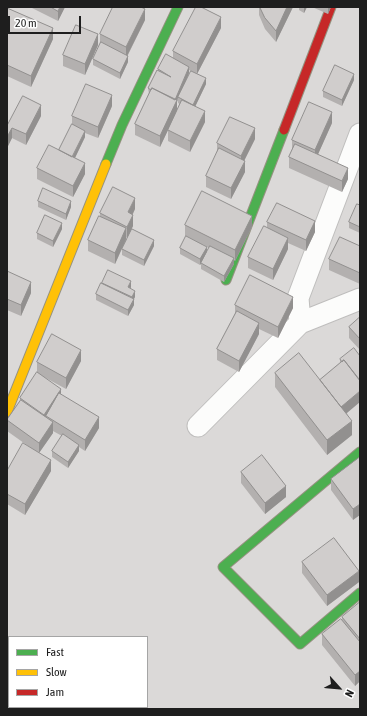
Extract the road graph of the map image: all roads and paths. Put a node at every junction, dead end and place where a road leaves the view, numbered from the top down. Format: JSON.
{"nodes":[{"id":1,"x":178,"y":7,"type":"edge"},
{"id":2,"x":331,"y":7,"type":"edge"},
{"id":3,"x":360,"y":134,"type":"edge"},
{"id":4,"x":226,"y":280,"type":"edge"},
{"id":5,"x":360,"y":299,"type":"edge"},
{"id":6,"x":300,"y":323,"type":"junction"},
{"id":7,"x":7,"y":412,"type":"edge"},
{"id":8,"x":198,"y":426,"type":"dead end"},
{"id":9,"x":360,"y":452,"type":"edge"},
{"id":10,"x":360,"y":593,"type":"edge"}],
"edges":[{"from":1,"to":7,"type":"street"},
{"from":2,"to":4,"type":"street"},
{"from":3,"to":6,"type":"street"},
{"from":5,"to":6,"type":"street"},
{"from":6,"to":8,"type":"street"},
{"from":9,"to":10,"type":"street"}]}
